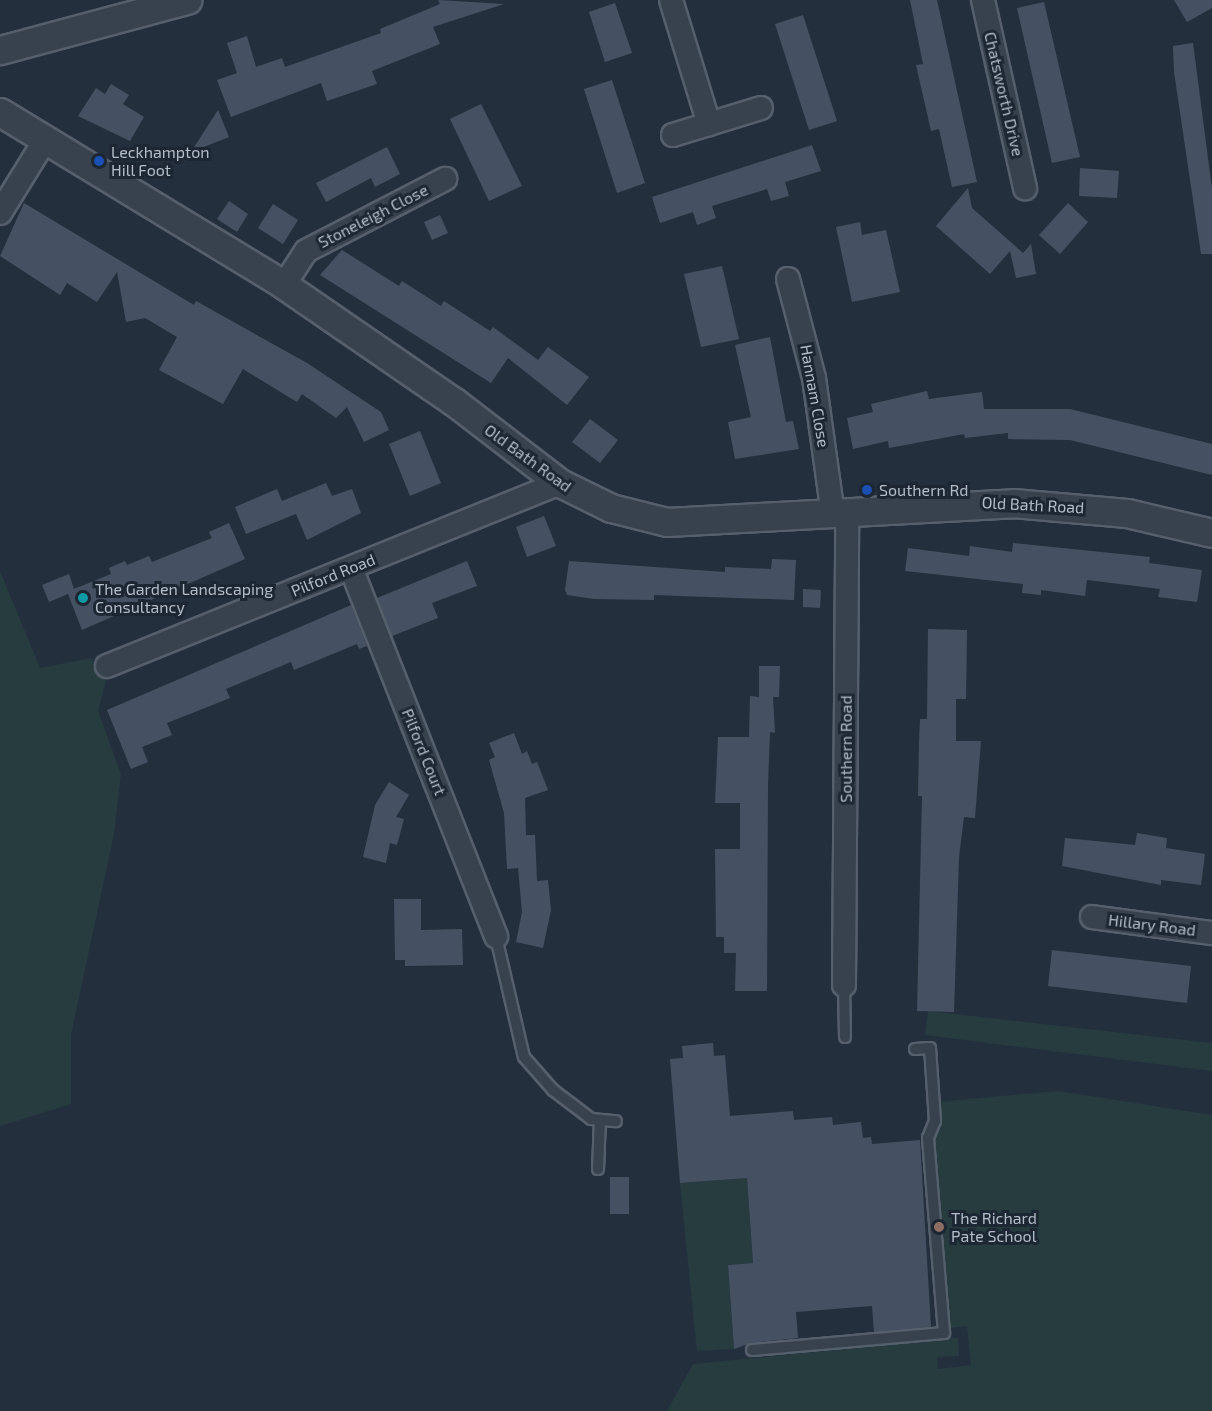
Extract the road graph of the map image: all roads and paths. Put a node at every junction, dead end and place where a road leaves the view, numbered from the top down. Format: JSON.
{"nodes":[{"id":1,"x":188,"y":0,"type":"edge"},
{"id":2,"x":671,"y":0,"type":"edge"},
{"id":3,"x":983,"y":0,"type":"edge"},
{"id":4,"x":0,"y":50,"type":"edge"},
{"id":5,"x":760,"y":108,"type":"dead end"},
{"id":6,"x":0,"y":112,"type":"edge"},
{"id":7,"x":709,"y":124,"type":"junction"},
{"id":8,"x":673,"y":135,"type":"dead end"},
{"id":9,"x":45,"y":140,"type":"junction"},
{"id":10,"x":445,"y":179,"type":"dead end"},
{"id":11,"x":1025,"y":188,"type":"dead end"},
{"id":12,"x":0,"y":213,"type":"edge"},
{"id":13,"x":788,"y":279,"type":"dead end"},
{"id":14,"x":284,"y":285,"type":"junction"},
{"id":15,"x":560,"y":483,"type":"junction"},
{"id":16,"x":840,"y":514,"type":"junction"},
{"id":17,"x":1212,"y":533,"type":"edge"},
{"id":18,"x":351,"y":568,"type":"junction"},
{"id":19,"x":107,"y":666,"type":"dead end"},
{"id":20,"x":1092,"y":917,"type":"dead end"},
{"id":21,"x":1212,"y":933,"type":"edge"},
{"id":22,"x":496,"y":937,"type":"joint"},
{"id":23,"x":844,"y":985,"type":"joint"},
{"id":24,"x":845,"y":1037,"type":"dead end"},
{"id":25,"x":915,"y":1049,"type":"dead end"},
{"id":26,"x":600,"y":1120,"type":"junction"},
{"id":27,"x":616,"y":1121,"type":"dead end"},
{"id":28,"x":598,"y":1169,"type":"dead end"},
{"id":29,"x":752,"y":1350,"type":"dead end"}],
"edges":[{"from":1,"to":4,"type":"street"},
{"from":2,"to":7,"type":"street"},
{"from":3,"to":11,"type":"street","name":"Chatsworth Drive"},
{"from":5,"to":7,"type":"street"},
{"from":6,"to":9,"type":"street","name":"Old Bath Road"},
{"from":7,"to":8,"type":"street"},
{"from":9,"to":12,"type":"street"},
{"from":9,"to":14,"type":"street","name":"Old Bath Road"},
{"from":10,"to":14,"type":"street","name":"Stoneleigh Close"},
{"from":13,"to":16,"type":"street","name":"Hannam Close"},
{"from":14,"to":15,"type":"street","name":"Old Bath Road"},
{"from":15,"to":16,"type":"street","name":"Old Bath Road"},
{"from":15,"to":18,"type":"street","name":"Pilford Road"},
{"from":16,"to":17,"type":"street","name":"Old Bath Road"},
{"from":16,"to":23,"type":"street","name":"Southern Road"},
{"from":18,"to":19,"type":"street","name":"Pilford Road"},
{"from":18,"to":22,"type":"street","name":"Pilford Court"},
{"from":20,"to":21,"type":"street","name":"Hillary Road"},
{"from":22,"to":26,"type":"lane"},
{"from":23,"to":24,"type":"lane"},
{"from":25,"to":29,"type":"lane"},
{"from":26,"to":27,"type":"lane"},
{"from":26,"to":28,"type":"lane"}]}
